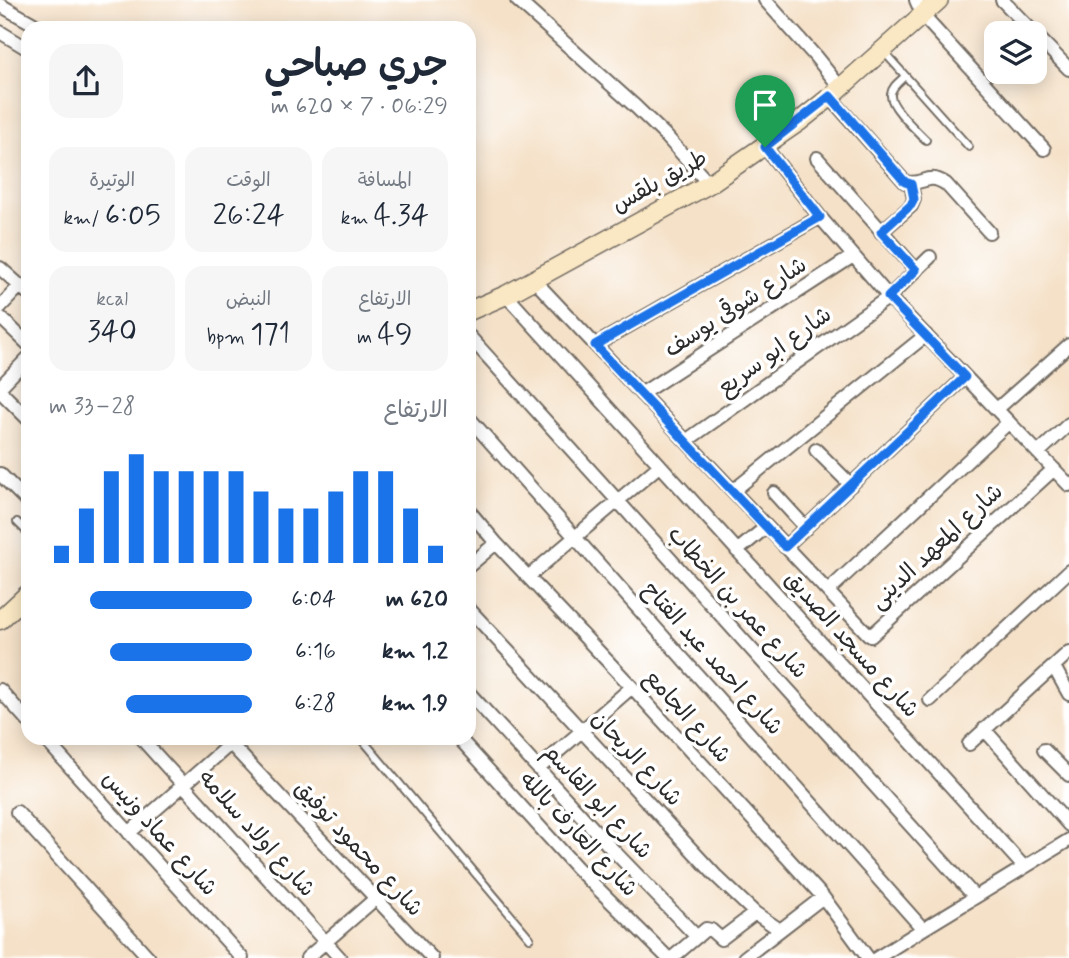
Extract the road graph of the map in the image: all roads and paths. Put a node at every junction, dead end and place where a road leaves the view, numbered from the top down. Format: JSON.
{"nodes":[{"id":1,"x":517,"y":0,"type":"edge"},
{"id":2,"x":765,"y":0,"type":"edge"},
{"id":3,"x":939,"y":0,"type":"edge"},
{"id":4,"x":1002,"y":0,"type":"edge"},
{"id":5,"x":0,"y":5,"type":"edge"},
{"id":6,"x":920,"y":8,"type":"edge"},
{"id":7,"x":29,"y":21,"type":"edge"},
{"id":8,"x":0,"y":32,"type":"edge"},
{"id":9,"x":21,"y":45,"type":"edge"},
{"id":10,"x":883,"y":51,"type":"junction"},
{"id":11,"x":1069,"y":69,"type":"edge"},
{"id":12,"x":905,"y":76,"type":"junction"},
{"id":13,"x":835,"y":92,"type":"junction"},
{"id":14,"x":926,"y":140,"type":"dead end"},
{"id":15,"x":765,"y":147,"type":"junction"},
{"id":16,"x":970,"y":147,"type":"dead end"},
{"id":17,"x":1044,"y":149,"type":"dead end"},
{"id":18,"x":817,"y":158,"type":"dead end"},
{"id":19,"x":709,"y":184,"type":"junction"},
{"id":20,"x":911,"y":184,"type":"junction"},
{"id":21,"x":820,"y":217,"type":"junction"},
{"id":22,"x":881,"y":232,"type":"junction"},
{"id":23,"x":989,"y":232,"type":"dead end"},
{"id":24,"x":853,"y":256,"type":"junction"},
{"id":25,"x":930,"y":257,"type":"dead end"},
{"id":26,"x":0,"y":268,"type":"edge"},
{"id":27,"x":916,"y":270,"type":"junction"},
{"id":28,"x":533,"y":279,"type":"junction"},
{"id":29,"x":21,"y":287,"type":"edge"},
{"id":30,"x":21,"y":292,"type":"edge"},
{"id":31,"x":506,"y":295,"type":"junction"},
{"id":32,"x":888,"y":297,"type":"junction"},
{"id":33,"x":0,"y":307,"type":"edge"},
{"id":34,"x":476,"y":308,"type":"edge"},
{"id":35,"x":0,"y":317,"type":"edge"},
{"id":36,"x":926,"y":335,"type":"junction"},
{"id":37,"x":21,"y":337,"type":"edge"},
{"id":38,"x":476,"y":344,"type":"edge"},
{"id":39,"x":595,"y":345,"type":"junction"},
{"id":40,"x":1069,"y":345,"type":"edge"},
{"id":41,"x":21,"y":366,"type":"edge"},
{"id":42,"x":965,"y":377,"type":"junction"},
{"id":43,"x":0,"y":389,"type":"edge"},
{"id":44,"x":642,"y":394,"type":"junction"},
{"id":45,"x":997,"y":410,"type":"junction"},
{"id":46,"x":21,"y":412,"type":"edge"},
{"id":47,"x":1009,"y":422,"type":"junction"},
{"id":48,"x":1069,"y":424,"type":"edge"},
{"id":49,"x":476,"y":426,"type":"edge"},
{"id":50,"x":686,"y":442,"type":"junction"},
{"id":51,"x":816,"y":450,"type":"dead end"},
{"id":52,"x":1038,"y":453,"type":"junction"},
{"id":53,"x":660,"y":465,"type":"junction"},
{"id":54,"x":1054,"y":469,"type":"junction"},
{"id":55,"x":0,"y":474,"type":"edge"},
{"id":56,"x":851,"y":485,"type":"junction"},
{"id":57,"x":1069,"y":485,"type":"edge"},
{"id":58,"x":733,"y":491,"type":"junction"},
{"id":59,"x":774,"y":493,"type":"dead end"},
{"id":60,"x":21,"y":495,"type":"edge"},
{"id":61,"x":617,"y":501,"type":"junction"},
{"id":62,"x":476,"y":519,"type":"edge"},
{"id":63,"x":17,"y":522,"type":"dead end"},
{"id":64,"x":21,"y":526,"type":"edge"},
{"id":65,"x":766,"y":527,"type":"junction"},
{"id":66,"x":806,"y":528,"type":"junction"},
{"id":67,"x":575,"y":537,"type":"junction"},
{"id":68,"x":496,"y":543,"type":"junction"},
{"id":69,"x":785,"y":547,"type":"junction"},
{"id":70,"x":737,"y":551,"type":"junction"},
{"id":71,"x":476,"y":560,"type":"edge"},
{"id":72,"x":1069,"y":571,"type":"edge"},
{"id":73,"x":528,"y":577,"type":"junction"},
{"id":74,"x":828,"y":591,"type":"junction"},
{"id":75,"x":21,"y":607,"type":"edge"},
{"id":76,"x":476,"y":617,"type":"edge"},
{"id":77,"x":0,"y":620,"type":"edge"},
{"id":78,"x":1069,"y":652,"type":"edge"},
{"id":79,"x":1054,"y":667,"type":"junction"},
{"id":80,"x":632,"y":687,"type":"junction"},
{"id":81,"x":0,"y":690,"type":"edge"},
{"id":82,"x":1069,"y":694,"type":"edge"},
{"id":83,"x":930,"y":700,"type":"dead end"},
{"id":84,"x":476,"y":701,"type":"edge"},
{"id":85,"x":21,"y":713,"type":"edge"},
{"id":86,"x":984,"y":729,"type":"junction"},
{"id":87,"x":582,"y":731,"type":"junction"},
{"id":88,"x":969,"y":744,"type":"dead end"},
{"id":89,"x":50,"y":745,"type":"edge"},
{"id":90,"x":147,"y":745,"type":"edge"},
{"id":91,"x":224,"y":745,"type":"edge"},
{"id":92,"x":232,"y":745,"type":"edge"},
{"id":93,"x":367,"y":745,"type":"edge"},
{"id":94,"x":465,"y":745,"type":"edge"},
{"id":95,"x":1044,"y":750,"type":"dead end"},
{"id":96,"x":538,"y":769,"type":"junction"},
{"id":97,"x":1069,"y":775,"type":"edge"},
{"id":98,"x":183,"y":785,"type":"junction"},
{"id":99,"x":16,"y":812,"type":"dead end"},
{"id":100,"x":1069,"y":825,"type":"edge"},
{"id":101,"x":129,"y":833,"type":"junction"},
{"id":102,"x":1069,"y":840,"type":"edge"},
{"id":103,"x":1024,"y":867,"type":"junction"},
{"id":104,"x":822,"y":897,"type":"junction"},
{"id":105,"x":975,"y":897,"type":"junction"},
{"id":106,"x":375,"y":899,"type":"junction"},
{"id":107,"x":755,"y":913,"type":"junction"},
{"id":108,"x":923,"y":929,"type":"junction"},
{"id":109,"x":780,"y":930,"type":"junction"},
{"id":110,"x":530,"y":937,"type":"dead end"},
{"id":111,"x":697,"y":937,"type":"junction"},
{"id":112,"x":325,"y":942,"type":"junction"},
{"id":113,"x":149,"y":958,"type":"edge"},
{"id":114,"x":242,"y":958,"type":"edge"},
{"id":115,"x":307,"y":958,"type":"edge"},
{"id":116,"x":340,"y":958,"type":"edge"},
{"id":117,"x":432,"y":958,"type":"edge"},
{"id":118,"x":670,"y":958,"type":"edge"},
{"id":119,"x":744,"y":958,"type":"edge"},
{"id":120,"x":877,"y":958,"type":"edge"}],
"edges":[{"from":1,"to":19,"type":"street"},
{"from":2,"to":13,"type":"street"},
{"from":3,"to":6,"type":"main road","name":"طريق بلقس"},
{"from":4,"to":11,"type":"street"},
{"from":5,"to":7,"type":"street"},
{"from":6,"to":10,"type":"main road","name":"طريق بلقس"},
{"from":6,"to":17,"type":"street"},
{"from":8,"to":9,"type":"street"},
{"from":10,"to":12,"type":"lane"},
{"from":10,"to":13,"type":"main road","name":"طريق بلقس"},
{"from":12,"to":14,"type":"lane"},
{"from":12,"to":16,"type":"lane"},
{"from":13,"to":15,"type":"main road","name":"طريق بلقس"},
{"from":13,"to":20,"type":"street"},
{"from":15,"to":19,"type":"main road","name":"طريق بلقس"},
{"from":15,"to":21,"type":"street"},
{"from":18,"to":22,"type":"street"},
{"from":19,"to":28,"type":"main road","name":"طريق بلقس"},
{"from":20,"to":22,"type":"street"},
{"from":20,"to":23,"type":"street"},
{"from":21,"to":24,"type":"street"},
{"from":21,"to":39,"type":"street"},
{"from":22,"to":27,"type":"street"},
{"from":24,"to":32,"type":"street"},
{"from":24,"to":44,"type":"street","name":"شارع شوقى يوسف"},
{"from":25,"to":27,"type":"street","name":"شارع ابو سريع"},
{"from":26,"to":29,"type":"street"},
{"from":27,"to":32,"type":"street","name":"شارع ابو سريع"},
{"from":28,"to":31,"type":"main road","name":"طريق بلقس"},
{"from":28,"to":39,"type":"street","name":"شارع المعهد الدينى"},
{"from":30,"to":33,"type":"street"},
{"from":31,"to":34,"type":"main road","name":"طريق بلقس"},
{"from":31,"to":53,"type":"street","name":"شارع مسجد الصديق"},
{"from":32,"to":36,"type":"street"},
{"from":32,"to":50,"type":"street","name":"شارع ابو سريع"},
{"from":35,"to":37,"type":"street"},
{"from":36,"to":42,"type":"street"},
{"from":36,"to":58,"type":"street"},
{"from":38,"to":61,"type":"street","name":"شارع عمر بن الخطاب"},
{"from":39,"to":44,"type":"street","name":"شارع المعهد الدينى"},
{"from":40,"to":45,"type":"street"},
{"from":41,"to":43,"type":"street"},
{"from":42,"to":45,"type":"street"},
{"from":42,"to":56,"type":"street"},
{"from":43,"to":46,"type":"street"},
{"from":44,"to":50,"type":"street","name":"شارع المعهد الدينى"},
{"from":45,"to":47,"type":"street"},
{"from":47,"to":52,"type":"street"},
{"from":47,"to":74,"type":"street"},
{"from":48,"to":52,"type":"street"},
{"from":49,"to":67,"type":"street","name":"شارع احمد عبد الفتاح"},
{"from":50,"to":58,"type":"street","name":"شارع المعهد الدينى"},
{"from":51,"to":56,"type":"street"},
{"from":52,"to":54,"type":"street"},
{"from":53,"to":61,"type":"street"},
{"from":53,"to":70,"type":"street","name":"شارع مسجد الصديق"},
{"from":54,"to":57,"type":"street"},
{"from":54,"to":74,"type":"street","name":"شارع المعهد الدينى"},
{"from":55,"to":60,"type":"street"},
{"from":56,"to":66,"type":"street"},
{"from":58,"to":65,"type":"street","name":"شارع المعهد الدينى"},
{"from":59,"to":66,"type":"street"},
{"from":61,"to":67,"type":"street"},
{"from":61,"to":105,"type":"street","name":"شارع عمر بن الخطاب"},
{"from":62,"to":68,"type":"street","name":"شارع الجامع"},
{"from":63,"to":64,"type":"lane"},
{"from":65,"to":69,"type":"street","name":"شارع المعهد الدينى"},
{"from":65,"to":70,"type":"street"},
{"from":66,"to":69,"type":"street"},
{"from":67,"to":73,"type":"street"},
{"from":67,"to":108,"type":"street","name":"شارع احمد عبد الفتاح"},
{"from":68,"to":71,"type":"street"},
{"from":68,"to":73,"type":"street","name":"شارع الجامع"},
{"from":69,"to":74,"type":"street","name":"شارع المعهد الدينى"},
{"from":70,"to":103,"type":"street","name":"شارع مسجد الصديق"},
{"from":72,"to":83,"type":"street"},
{"from":73,"to":80,"type":"street","name":"شارع الجامع"},
{"from":75,"to":77,"type":"main road"},
{"from":76,"to":87,"type":"street","name":"شارع الريحان"},
{"from":78,"to":79,"type":"street"},
{"from":79,"to":82,"type":"street"},
{"from":79,"to":86,"type":"street"},
{"from":80,"to":87,"type":"street"},
{"from":80,"to":104,"type":"street","name":"شارع الجامع"},
{"from":81,"to":85,"type":"street"},
{"from":84,"to":96,"type":"street","name":"شارع ابو القاسم"},
{"from":86,"to":88,"type":"street"},
{"from":86,"to":100,"type":"street"},
{"from":87,"to":96,"type":"street"},
{"from":87,"to":107,"type":"street","name":"شارع الريحان"},
{"from":89,"to":101,"type":"street","name":"شارع عماد ونيس"},
{"from":90,"to":98,"type":"street","name":"شارع اولاد سلامه"},
{"from":91,"to":98,"type":"street"},
{"from":92,"to":106,"type":"street","name":"شارع محمود توفيق"},
{"from":93,"to":110,"type":"lane"},
{"from":94,"to":118,"type":"street","name":"شارع العارف بالله"},
{"from":95,"to":97,"type":"street"},
{"from":96,"to":111,"type":"street","name":"شارع ابو القاسم"},
{"from":98,"to":101,"type":"street"},
{"from":98,"to":112,"type":"street","name":"شارع اولاد سلامه"},
{"from":99,"to":113,"type":"street"},
{"from":101,"to":114,"type":"street","name":"شارع عماد ونيس"},
{"from":102,"to":103,"type":"street"},
{"from":103,"to":105,"type":"street"},
{"from":104,"to":109,"type":"street"},
{"from":104,"to":120,"type":"street","name":"شارع الجامع"},
{"from":105,"to":108,"type":"street"},
{"from":106,"to":112,"type":"street"},
{"from":106,"to":117,"type":"street","name":"شارع محمود توفيق"},
{"from":107,"to":109,"type":"street","name":"شارع الريحان"},
{"from":107,"to":111,"type":"street"},
{"from":108,"to":120,"type":"street"},
{"from":109,"to":119,"type":"street"},
{"from":111,"to":118,"type":"street"},
{"from":112,"to":115,"type":"street"},
{"from":112,"to":116,"type":"street","name":"شارع اولاد سلامه"}]}
